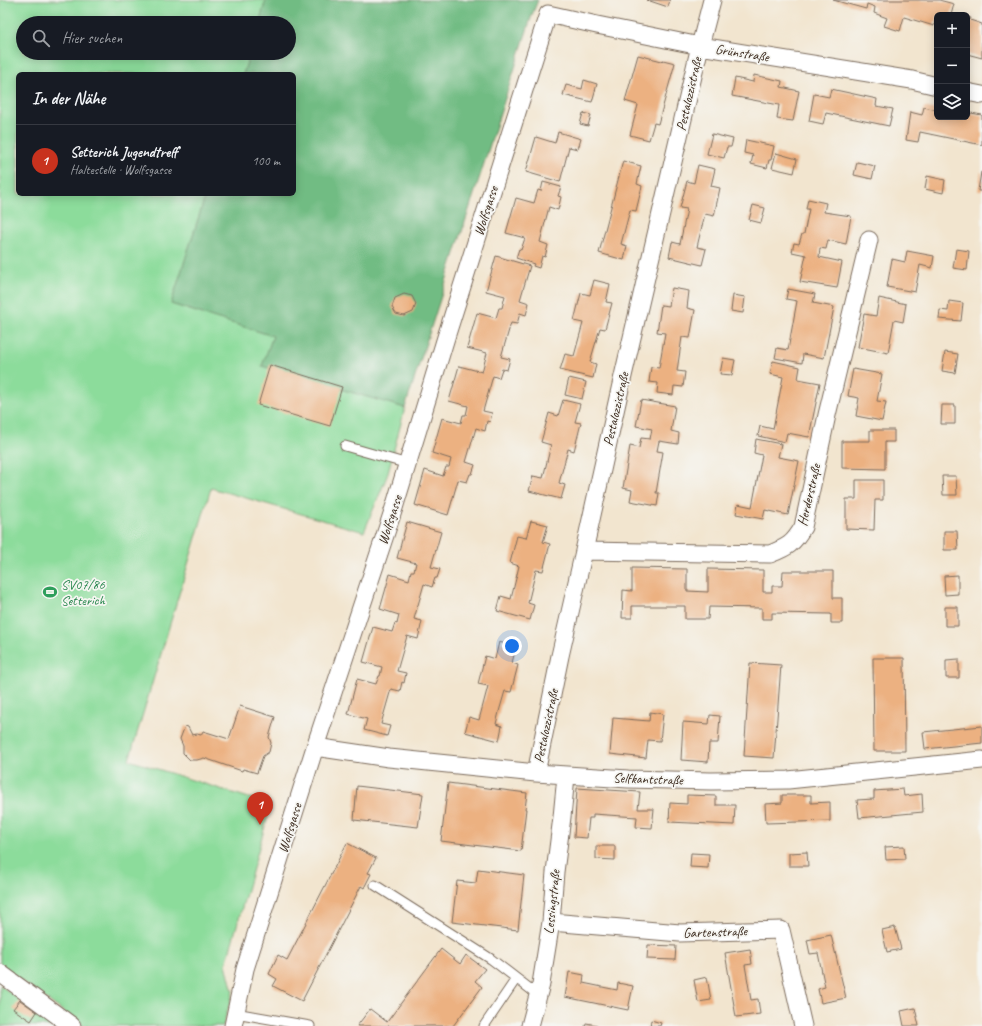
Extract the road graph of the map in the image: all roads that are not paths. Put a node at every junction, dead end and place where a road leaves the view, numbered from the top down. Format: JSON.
{"nodes":[{"id":1,"x":712,"y":0,"type":"edge"},
{"id":2,"x":548,"y":14,"type":"joint"},
{"id":3,"x":700,"y":46,"type":"junction"},
{"id":4,"x":934,"y":85,"type":"edge"},
{"id":5,"x":970,"y":93,"type":"edge"},
{"id":6,"x":982,"y":95,"type":"edge"},
{"id":7,"x":869,"y":240,"type":"dead end"},
{"id":8,"x":344,"y":446,"type":"dead end"},
{"id":9,"x":408,"y":464,"type":"junction"},
{"id":10,"x":584,"y":551,"type":"junction"},
{"id":11,"x":315,"y":747,"type":"junction"},
{"id":12,"x":982,"y":760,"type":"edge"},
{"id":13,"x":536,"y":773,"type":"junction"},
{"id":14,"x":566,"y":776,"type":"junction"},
{"id":15,"x":375,"y":885,"type":"dead end"},
{"id":16,"x":551,"y":922,"type":"junction"},
{"id":17,"x":0,"y":973,"type":"edge"},
{"id":18,"x":516,"y":979,"type":"junction"},
{"id":19,"x":538,"y":996,"type":"junction"},
{"id":20,"x":234,"y":1020,"type":"edge"},
{"id":21,"x":72,"y":1026,"type":"edge"},
{"id":22,"x":310,"y":1026,"type":"edge"},
{"id":23,"x":484,"y":1026,"type":"edge"},
{"id":24,"x":530,"y":1026,"type":"edge"},
{"id":25,"x":803,"y":1026,"type":"edge"}],
"edges":[{"from":1,"to":3,"type":"street","name":"Pestalozzistraße"},
{"from":2,"to":3,"type":"street","name":"Grünstraße"},
{"from":2,"to":9,"type":"street","name":"Wolfsgasse"},
{"from":3,"to":4,"type":"street","name":"Grünstraße"},
{"from":3,"to":10,"type":"street","name":"Pestalozzistraße"},
{"from":5,"to":6,"type":"street"},
{"from":7,"to":10,"type":"street","name":"Herderstraße"},
{"from":8,"to":9,"type":"lane"},
{"from":9,"to":11,"type":"street","name":"Wolfsgasse"},
{"from":10,"to":13,"type":"street","name":"Pestalozzistraße"},
{"from":11,"to":13,"type":"street","name":"Selfkantstraße"},
{"from":11,"to":20,"type":"street","name":"Wolfsgasse"},
{"from":12,"to":14,"type":"street","name":"Selfkantstraße"},
{"from":13,"to":14,"type":"street","name":"Selfkantstraße"},
{"from":14,"to":16,"type":"street","name":"Lessingstraße"},
{"from":15,"to":18,"type":"lane"},
{"from":16,"to":19,"type":"street","name":"Lessingstraße"},
{"from":16,"to":25,"type":"street","name":"Gartenstraße"},
{"from":17,"to":21,"type":"street"},
{"from":18,"to":19,"type":"lane"},
{"from":18,"to":23,"type":"lane"},
{"from":19,"to":24,"type":"street","name":"Lessingstraße"},
{"from":20,"to":22,"type":"lane"}]}
